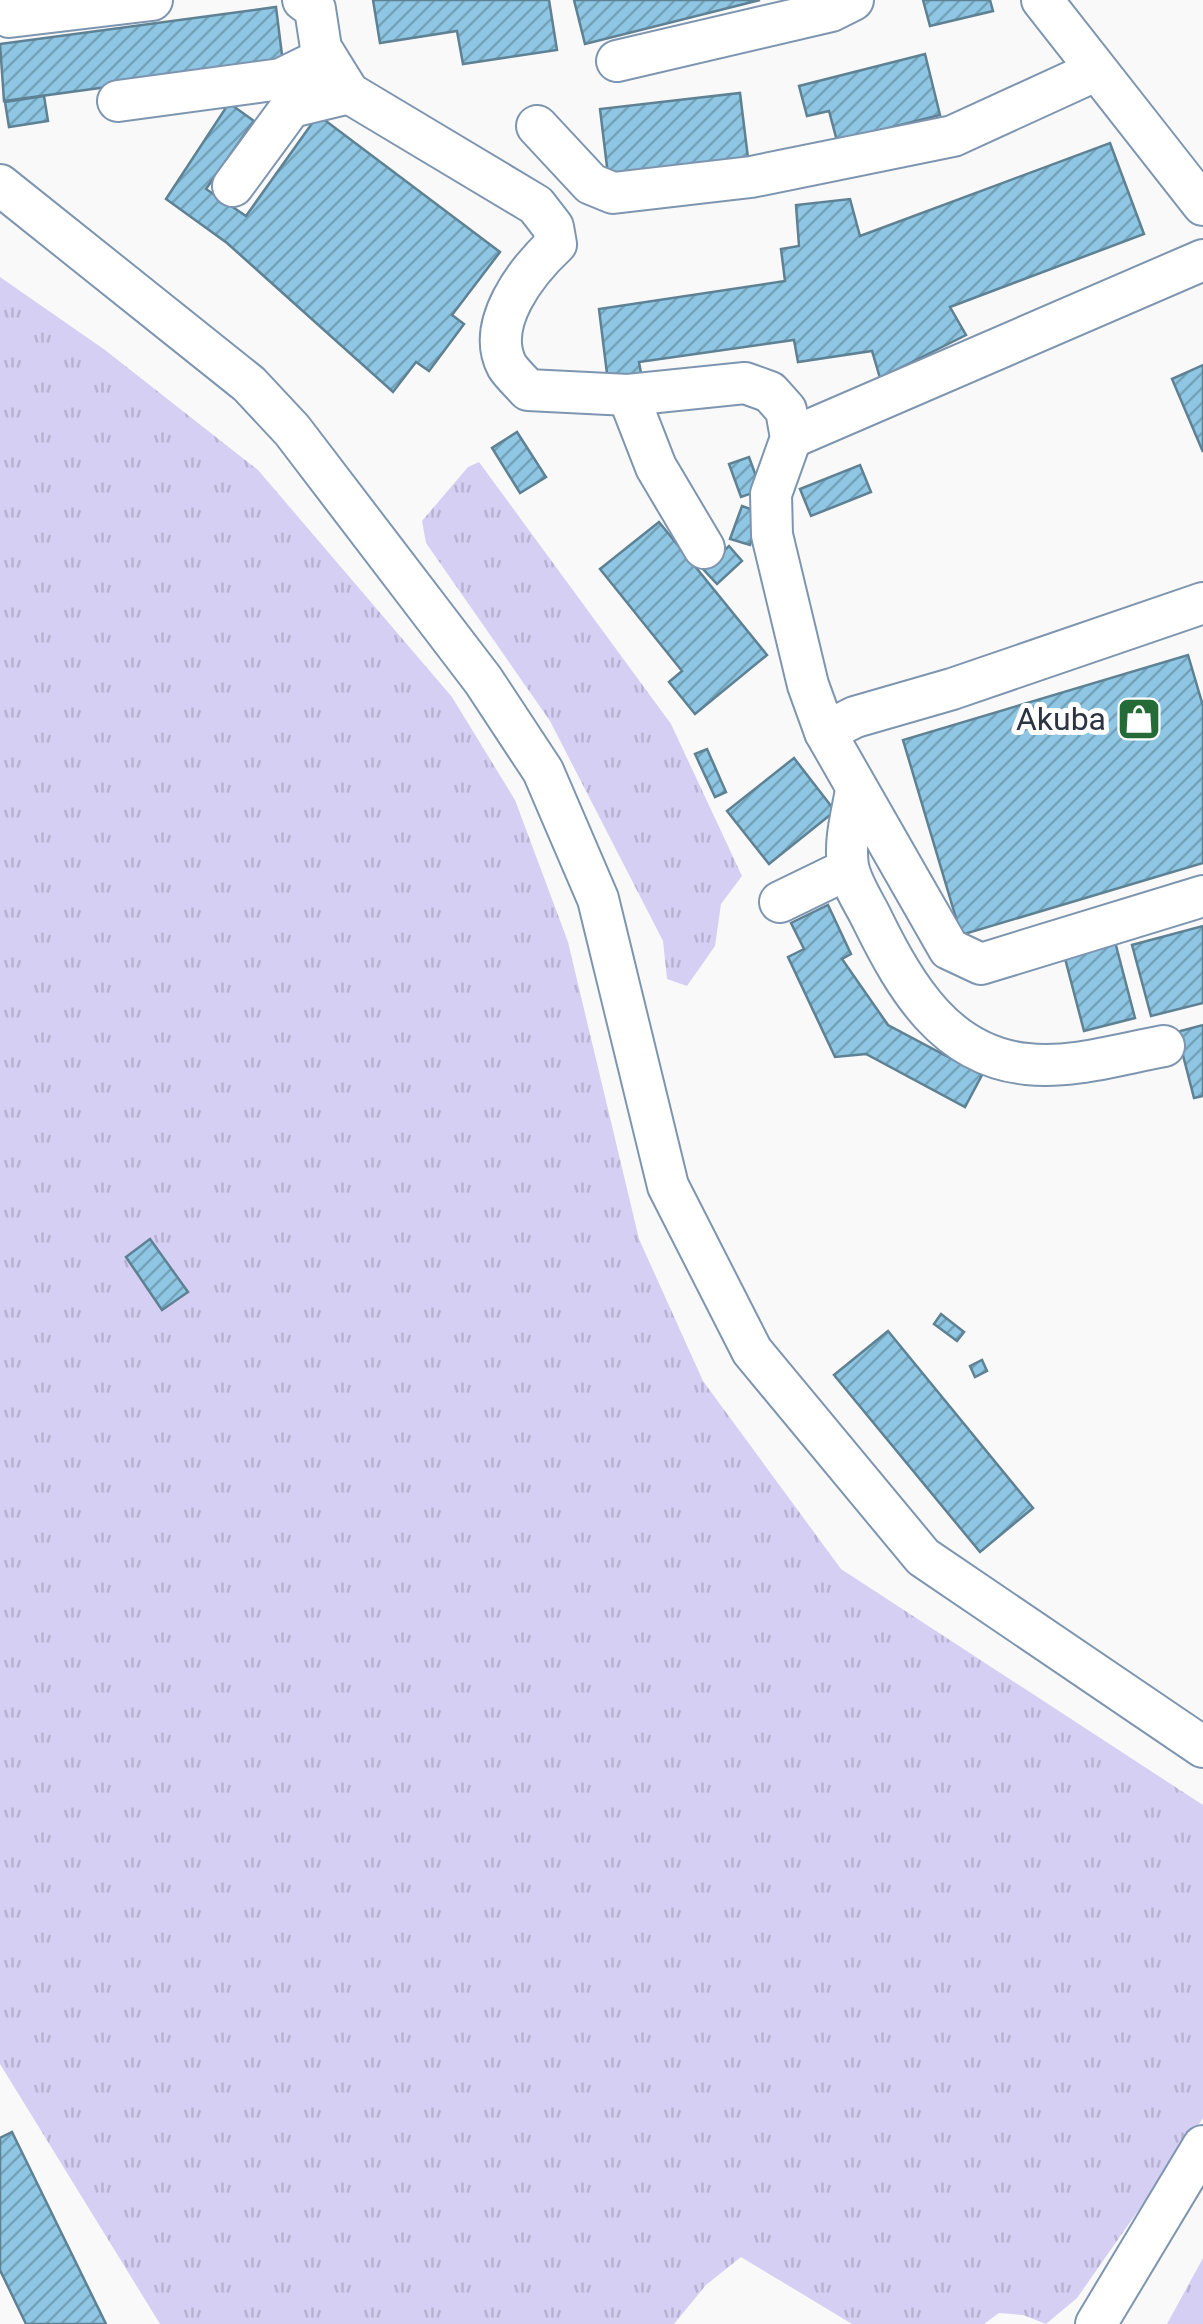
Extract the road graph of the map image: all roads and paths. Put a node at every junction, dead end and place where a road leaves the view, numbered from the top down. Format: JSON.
{"nodes":[{"id":1,"x":152,"y":0,"type":"edge"},
{"id":2,"x":303,"y":0,"type":"edge"},
{"id":3,"x":853,"y":0,"type":"edge"},
{"id":4,"x":1042,"y":0,"type":"edge"},
{"id":5,"x":8,"y":17,"type":"dead end"},
{"id":6,"x":326,"y":57,"type":"junction"},
{"id":7,"x":617,"y":61,"type":"dead end"},
{"id":8,"x":1096,"y":71,"type":"junction"},
{"id":9,"x":348,"y":93,"type":"junction"},
{"id":10,"x":118,"y":102,"type":"dead end"},
{"id":11,"x":537,"y":126,"type":"dead end"},
{"id":12,"x":0,"y":185,"type":"edge"},
{"id":13,"x":233,"y":186,"type":"dead end"},
{"id":14,"x":1199,"y":191,"type":"edge"},
{"id":15,"x":1203,"y":260,"type":"edge"},
{"id":16,"x":628,"y":395,"type":"junction"},
{"id":17,"x":791,"y":438,"type":"junction"},
{"id":18,"x":704,"y":548,"type":"dead end"},
{"id":19,"x":1203,"y":603,"type":"edge"},
{"id":20,"x":825,"y":732,"type":"junction"},
{"id":21,"x":856,"y":790,"type":"junction"},
{"id":22,"x":848,"y":869,"type":"junction"},
{"id":23,"x":1203,"y":896,"type":"edge"},
{"id":24,"x":780,"y":902,"type":"dead end"},
{"id":25,"x":1164,"y":1046,"type":"dead end"},
{"id":26,"x":1202,"y":1745,"type":"edge"},
{"id":27,"x":1203,"y":2146,"type":"edge"},
{"id":28,"x":1096,"y":2324,"type":"edge"}],
"edges":[{"from":1,"to":5,"type":"lane"},
{"from":2,"to":6,"type":"lane"},
{"from":3,"to":7,"type":"lane"},
{"from":4,"to":8,"type":"lane"},
{"from":6,"to":9,"type":"lane"},
{"from":6,"to":10,"type":"lane"},
{"from":8,"to":11,"type":"lane"},
{"from":8,"to":14,"type":"lane"},
{"from":9,"to":13,"type":"lane"},
{"from":9,"to":16,"type":"lane"},
{"from":12,"to":26,"type":"lane"},
{"from":15,"to":17,"type":"lane"},
{"from":16,"to":17,"type":"lane"},
{"from":16,"to":18,"type":"lane"},
{"from":17,"to":20,"type":"lane"},
{"from":19,"to":20,"type":"lane"},
{"from":20,"to":21,"type":"lane"},
{"from":21,"to":22,"type":"lane"},
{"from":21,"to":23,"type":"lane"},
{"from":22,"to":24,"type":"lane"},
{"from":22,"to":25,"type":"lane"},
{"from":27,"to":28,"type":"lane"}]}
